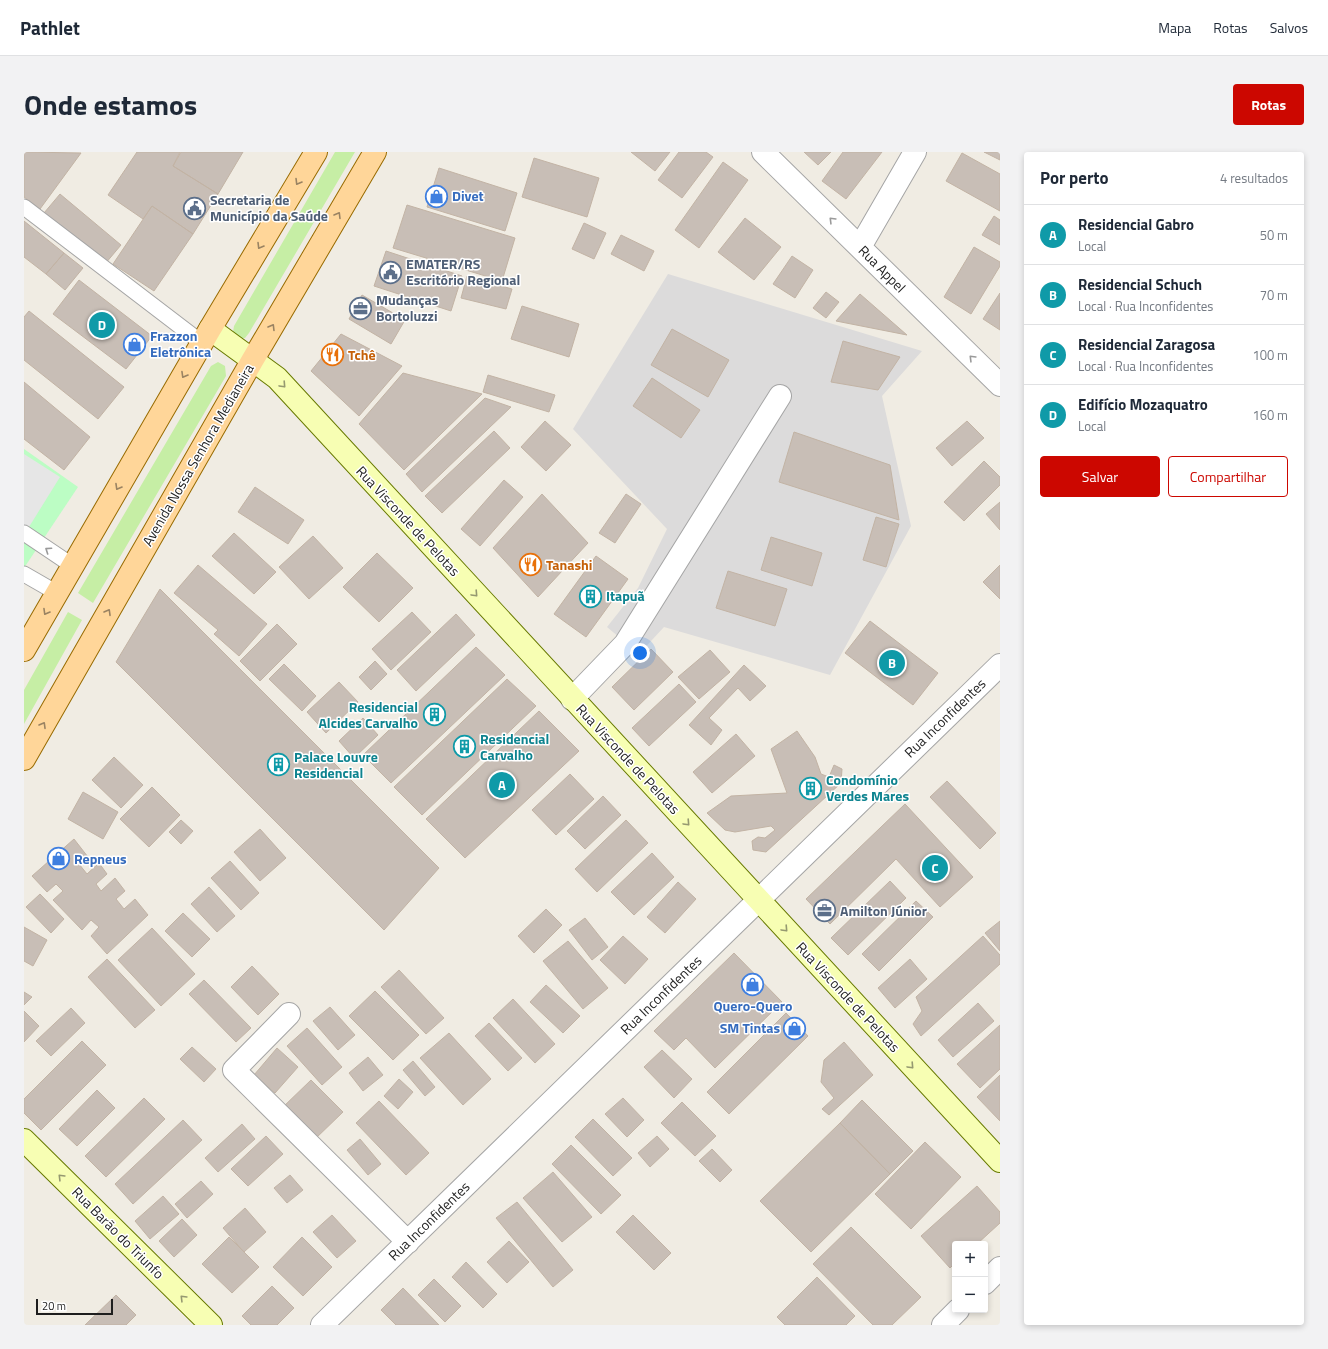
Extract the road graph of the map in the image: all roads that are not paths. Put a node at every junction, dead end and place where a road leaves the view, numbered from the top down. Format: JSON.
{"nodes":[{"id":1,"x":316,"y":152,"type":"edge"},
{"id":2,"x":375,"y":152,"type":"edge"},
{"id":3,"x":763,"y":152,"type":"edge"},
{"id":4,"x":915,"y":152,"type":"edge"},
{"id":5,"x":24,"y":207,"type":"edge"},
{"id":6,"x":860,"y":247,"type":"junction"},
{"id":7,"x":206,"y":336,"type":"junction"},
{"id":8,"x":252,"y":360,"type":"junction"},
{"id":9,"x":1000,"y":385,"type":"edge"},
{"id":10,"x":780,"y":396,"type":"dead end"},
{"id":11,"x":24,"y":533,"type":"edge"},
{"id":12,"x":73,"y":566,"type":"junction"},
{"id":13,"x":24,"y":574,"type":"edge"},
{"id":14,"x":57,"y":593,"type":"junction"},
{"id":15,"x":24,"y":650,"type":"edge"},
{"id":16,"x":1000,"y":665,"type":"edge"},
{"id":17,"x":572,"y":699,"type":"junction"},
{"id":18,"x":24,"y":759,"type":"edge"},
{"id":19,"x":758,"y":900,"type":"junction"},
{"id":20,"x":289,"y":1014,"type":"dead end"},
{"id":21,"x":24,"y":1140,"type":"edge"},
{"id":22,"x":1000,"y":1161,"type":"edge"},
{"id":23,"x":408,"y":1242,"type":"junction"},
{"id":24,"x":1000,"y":1268,"type":"edge"},
{"id":25,"x":988,"y":1280,"type":"edge"},
{"id":26,"x":955,"y":1313,"type":"edge"},
{"id":27,"x":211,"y":1325,"type":"edge"},
{"id":28,"x":322,"y":1325,"type":"edge"},
{"id":29,"x":943,"y":1325,"type":"edge"}],
"edges":[{"from":1,"to":7,"type":"main road","one_way":true},
{"from":8,"to":2,"type":"main road","name":"Avenida Nossa Senhora Medianeira","one_way":true},
{"from":6,"to":3,"type":"street","name":"Rua Appel","one_way":true},
{"from":4,"to":6,"type":"street"},
{"from":5,"to":7,"type":"lane"},
{"from":9,"to":6,"type":"street","name":"Rua Appel","one_way":true},
{"from":7,"to":8,"type":"street","name":"Rua Visconde de Pelotas"},
{"from":7,"to":12,"type":"main road","one_way":true},
{"from":8,"to":17,"type":"street","name":"Rua Visconde de Pelotas","one_way":true},
{"from":18,"to":8,"type":"main road","name":"Avenida Nossa Senhora Medianeira","one_way":true},
{"from":10,"to":17,"type":"street"},
{"from":12,"to":11,"type":"lane","one_way":true},
{"from":12,"to":14,"type":"main road"},
{"from":13,"to":14,"type":"lane"},
{"from":14,"to":15,"type":"main road","one_way":true},
{"from":16,"to":19,"type":"street","name":"Rua Inconfidentes"},
{"from":17,"to":19,"type":"street","name":"Rua Visconde de Pelotas","one_way":true},
{"from":19,"to":22,"type":"street","name":"Rua Visconde de Pelotas","one_way":true},
{"from":19,"to":23,"type":"street","name":"Rua Inconfidentes"},
{"from":20,"to":23,"type":"street"},
{"from":27,"to":21,"type":"street","name":"Rua Barão do Triunfo","one_way":true},
{"from":23,"to":28,"type":"street","name":"Rua Inconfidentes"},
{"from":24,"to":25,"type":"street"},
{"from":26,"to":29,"type":"street"}]}
